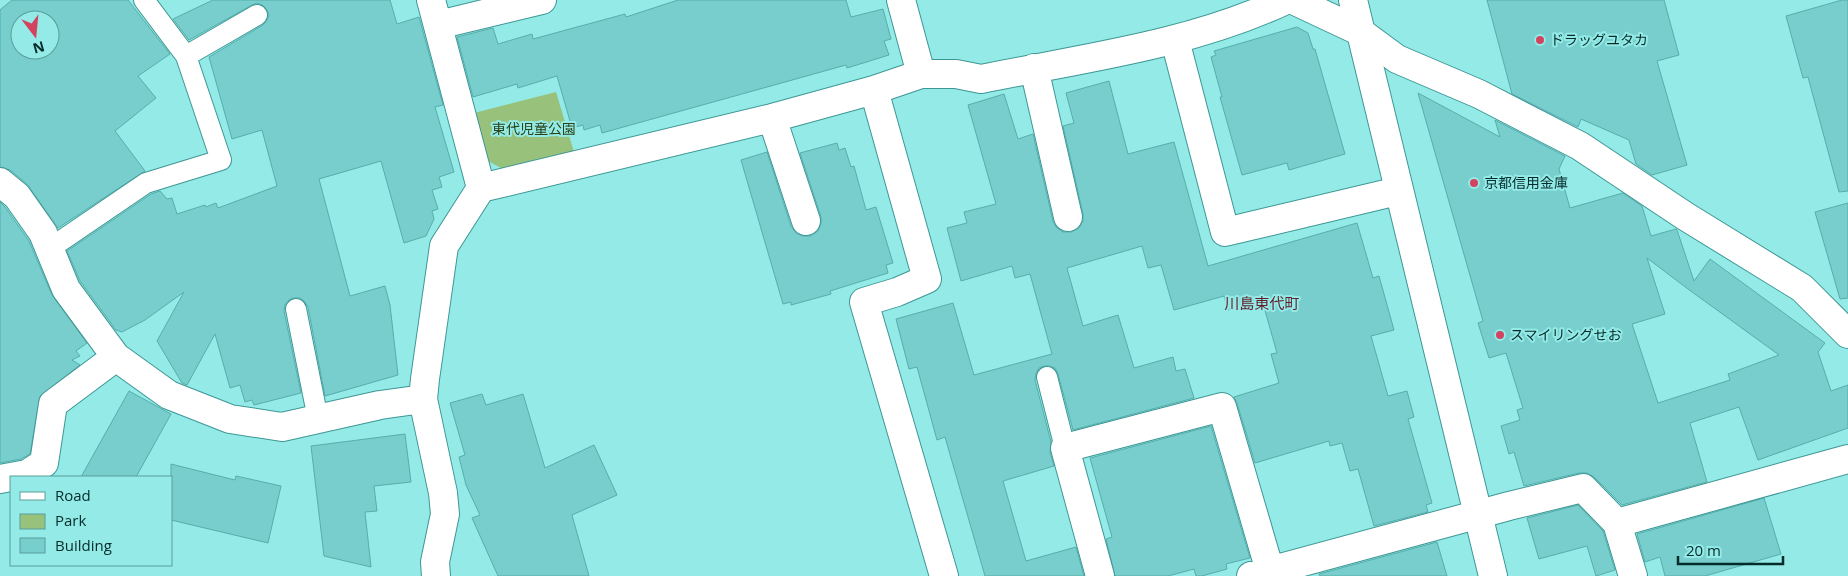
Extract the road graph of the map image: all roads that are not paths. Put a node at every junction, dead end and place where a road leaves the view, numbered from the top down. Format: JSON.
{"nodes":[{"id":1,"x":144,"y":0,"type":"edge"},
{"id":2,"x":542,"y":0,"type":"edge"},
{"id":3,"x":901,"y":0,"type":"edge"},
{"id":4,"x":1286,"y":0,"type":"edge"},
{"id":5,"x":1293,"y":0,"type":"edge"},
{"id":6,"x":1353,"y":0,"type":"edge"},
{"id":7,"x":434,"y":13,"type":"edge"},
{"id":8,"x":257,"y":15,"type":"dead end"},
{"id":9,"x":1359,"y":30,"type":"junction"},
{"id":10,"x":1175,"y":40,"type":"junction"},
{"id":11,"x":186,"y":56,"type":"junction"},
{"id":12,"x":1034,"y":68,"type":"junction"},
{"id":13,"x":921,"y":74,"type":"junction"},
{"id":14,"x":874,"y":90,"type":"junction"},
{"id":15,"x":772,"y":118,"type":"junction"},
{"id":16,"x":0,"y":182,"type":"edge"},
{"id":17,"x":482,"y":188,"type":"junction"},
{"id":18,"x":1398,"y":191,"type":"junction"},
{"id":19,"x":1068,"y":217,"type":"dead end"},
{"id":20,"x":806,"y":221,"type":"dead end"},
{"id":21,"x":48,"y":249,"type":"junction"},
{"id":22,"x":296,"y":309,"type":"dead end"},
{"id":23,"x":1848,"y":334,"type":"edge"},
{"id":24,"x":116,"y":357,"type":"junction"},
{"id":25,"x":1047,"y":377,"type":"dead end"},
{"id":26,"x":423,"y":399,"type":"junction"},
{"id":27,"x":318,"y":419,"type":"junction"},
{"id":28,"x":1065,"y":448,"type":"junction"},
{"id":29,"x":1848,"y":459,"type":"edge"},
{"id":30,"x":16,"y":476,"type":"edge"},
{"id":31,"x":1478,"y":514,"type":"junction"},
{"id":32,"x":1617,"y":523,"type":"junction"},
{"id":33,"x":1279,"y":572,"type":"edge"},
{"id":34,"x":436,"y":576,"type":"edge"},
{"id":35,"x":944,"y":576,"type":"edge"},
{"id":36,"x":1100,"y":576,"type":"edge"},
{"id":37,"x":1493,"y":576,"type":"edge"},
{"id":38,"x":1633,"y":576,"type":"edge"}],
"edges":[{"from":1,"to":11,"type":"lane"},
{"from":2,"to":7,"type":"street"},
{"from":3,"to":13,"type":"street"},
{"from":4,"to":10,"type":"street"},
{"from":5,"to":9,"type":"street"},
{"from":6,"to":9,"type":"street"},
{"from":7,"to":17,"type":"street"},
{"from":8,"to":11,"type":"lane"},
{"from":9,"to":18,"type":"street"},
{"from":9,"to":23,"type":"street"},
{"from":10,"to":12,"type":"street"},
{"from":10,"to":18,"type":"street"},
{"from":11,"to":21,"type":"lane"},
{"from":12,"to":13,"type":"street"},
{"from":12,"to":19,"type":"street"},
{"from":13,"to":14,"type":"street"},
{"from":14,"to":15,"type":"street"},
{"from":14,"to":35,"type":"street"},
{"from":15,"to":17,"type":"street"},
{"from":15,"to":20,"type":"street"},
{"from":16,"to":21,"type":"street"},
{"from":17,"to":26,"type":"street"},
{"from":18,"to":31,"type":"street"},
{"from":21,"to":24,"type":"street"},
{"from":22,"to":27,"type":"lane"},
{"from":24,"to":27,"type":"street"},
{"from":24,"to":30,"type":"street"},
{"from":25,"to":28,"type":"lane"},
{"from":26,"to":27,"type":"street"},
{"from":26,"to":34,"type":"street"},
{"from":28,"to":33,"type":"street"},
{"from":28,"to":36,"type":"street"},
{"from":29,"to":32,"type":"street"},
{"from":31,"to":32,"type":"street"},
{"from":31,"to":33,"type":"street"},
{"from":31,"to":37,"type":"street"},
{"from":32,"to":38,"type":"street"}]}
